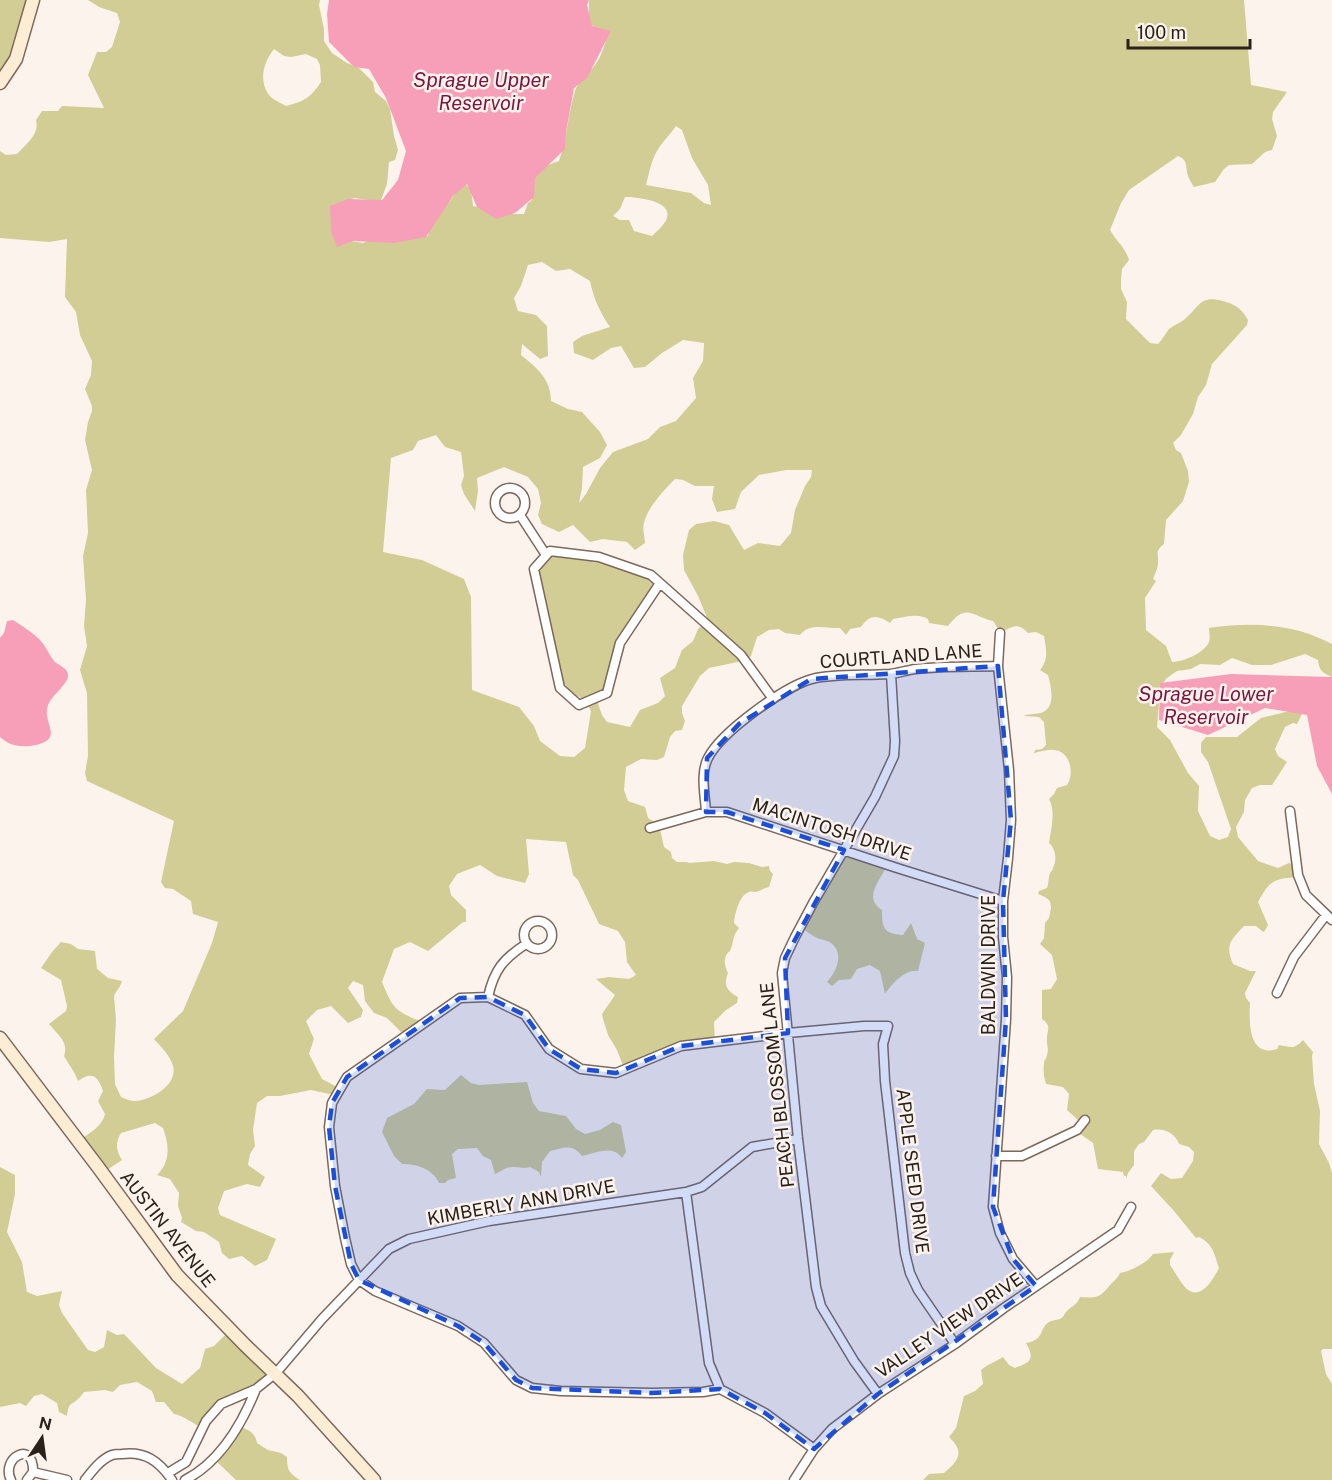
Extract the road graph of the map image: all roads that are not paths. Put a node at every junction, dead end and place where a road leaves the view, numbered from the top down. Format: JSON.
{"nodes":[{"id":1,"x":33,"y":0,"type":"edge"},
{"id":2,"x":0,"y":84,"type":"edge"},
{"id":3,"x":520,"y":515,"type":"dead end"},
{"id":4,"x":546,"y":555,"type":"junction"},
{"id":5,"x":660,"y":583,"type":"junction"},
{"id":6,"x":1000,"y":633,"type":"dead end"},
{"id":7,"x":998,"y":666,"type":"junction"},
{"id":8,"x":891,"y":674,"type":"junction"},
{"id":9,"x":773,"y":699,"type":"junction"},
{"id":10,"x":1290,"y":811,"type":"dead end"},
{"id":11,"x":706,"y":812,"type":"junction"},
{"id":12,"x":650,"y":828,"type":"dead end"},
{"id":13,"x":844,"y":850,"type":"junction"},
{"id":14,"x":1003,"y":901,"type":"junction"},
{"id":15,"x":1329,"y":917,"type":"edge"},
{"id":16,"x":526,"y":944,"type":"dead end"},
{"id":17,"x":1277,"y":993,"type":"dead end"},
{"id":18,"x":488,"y":997,"type":"junction"},
{"id":19,"x":788,"y":1032,"type":"junction"},
{"id":20,"x":0,"y":1038,"type":"edge"},
{"id":21,"x":1085,"y":1120,"type":"dead end"},
{"id":22,"x":798,"y":1139,"type":"junction"},
{"id":23,"x":996,"y":1156,"type":"junction"},
{"id":24,"x":686,"y":1192,"type":"junction"},
{"id":25,"x":1131,"y":1208,"type":"dead end"},
{"id":26,"x":359,"y":1281,"type":"junction"},
{"id":27,"x":1036,"y":1286,"type":"junction"},
{"id":28,"x":955,"y":1344,"type":"junction"},
{"id":29,"x":276,"y":1373,"type":"junction"},
{"id":30,"x":256,"y":1389,"type":"junction"},
{"id":31,"x":720,"y":1389,"type":"junction"},
{"id":32,"x":878,"y":1394,"type":"junction"},
{"id":33,"x":814,"y":1449,"type":"junction"},
{"id":34,"x":33,"y":1472,"type":"junction"},
{"id":35,"x":170,"y":1476,"type":"edge"},
{"id":36,"x":11,"y":1480,"type":"edge"},
{"id":37,"x":27,"y":1480,"type":"edge"},
{"id":38,"x":68,"y":1480,"type":"edge"},
{"id":39,"x":85,"y":1480,"type":"edge"},
{"id":40,"x":185,"y":1480,"type":"edge"},
{"id":41,"x":374,"y":1480,"type":"edge"},
{"id":42,"x":794,"y":1480,"type":"edge"}],
"edges":[{"from":1,"to":2,"type":"street"},
{"from":3,"to":4,"type":"street"},
{"from":4,"to":5,"type":"street"},
{"from":4,"to":5,"type":"street"},
{"from":5,"to":9,"type":"street"},
{"from":6,"to":7,"type":"street","name":"BALDWIN DRIVE"},
{"from":7,"to":8,"type":"street","name":"COURTLAND LANE"},
{"from":7,"to":14,"type":"street","name":"BALDWIN DRIVE"},
{"from":8,"to":9,"type":"street","name":"COURTLAND LANE"},
{"from":8,"to":13,"type":"street","name":"PEACH BLOSSOM LANE"},
{"from":9,"to":11,"type":"street","name":"COURTLAND LANE"},
{"from":10,"to":15,"type":"street"},
{"from":11,"to":12,"type":"street","name":"MACINTOSH DRIVE"},
{"from":11,"to":13,"type":"street","name":"MACINTOSH DRIVE"},
{"from":13,"to":14,"type":"street","name":"MACINTOSH DRIVE"},
{"from":13,"to":19,"type":"street","name":"PEACH BLOSSOM LANE"},
{"from":14,"to":23,"type":"street","name":"BALDWIN DRIVE"},
{"from":15,"to":17,"type":"street"},
{"from":16,"to":18,"type":"street"},
{"from":18,"to":19,"type":"street"},
{"from":18,"to":26,"type":"street"},
{"from":19,"to":22,"type":"street","name":"PEACH BLOSSOM LANE"},
{"from":19,"to":28,"type":"street","name":"APPLE SEED DRIVE"},
{"from":20,"to":29,"type":"street","name":"AUSTIN AVENUE"},
{"from":21,"to":23,"type":"street"},
{"from":22,"to":24,"type":"street","name":"KIMBERLY ANN DRIVE"},
{"from":22,"to":32,"type":"street","name":"PEACH BLOSSOM LANE"},
{"from":23,"to":27,"type":"street","name":"BALDWIN DRIVE"},
{"from":24,"to":26,"type":"street","name":"KIMBERLY ANN DRIVE"},
{"from":24,"to":31,"type":"street"},
{"from":25,"to":27,"type":"street","name":"VALLEY VIEW DRIVE"},
{"from":26,"to":29,"type":"street","name":"KIMBERLY ANN DRIVE"},
{"from":26,"to":31,"type":"street"},
{"from":27,"to":28,"type":"street","name":"VALLEY VIEW DRIVE"},
{"from":28,"to":32,"type":"street","name":"VALLEY VIEW DRIVE"},
{"from":29,"to":30,"type":"street","name":"KIMBERLY ANN DRIVE"},
{"from":29,"to":41,"type":"street","name":"AUSTIN AVENUE"},
{"from":30,"to":35,"type":"street"},
{"from":30,"to":40,"type":"street"},
{"from":31,"to":33,"type":"street"},
{"from":32,"to":33,"type":"street","name":"VALLEY VIEW DRIVE"},
{"from":33,"to":42,"type":"street","name":"VALLEY VIEW DRIVE"},
{"from":34,"to":36,"type":"street"},
{"from":34,"to":37,"type":"street"},
{"from":34,"to":38,"type":"street"},
{"from":35,"to":39,"type":"street"}]}
